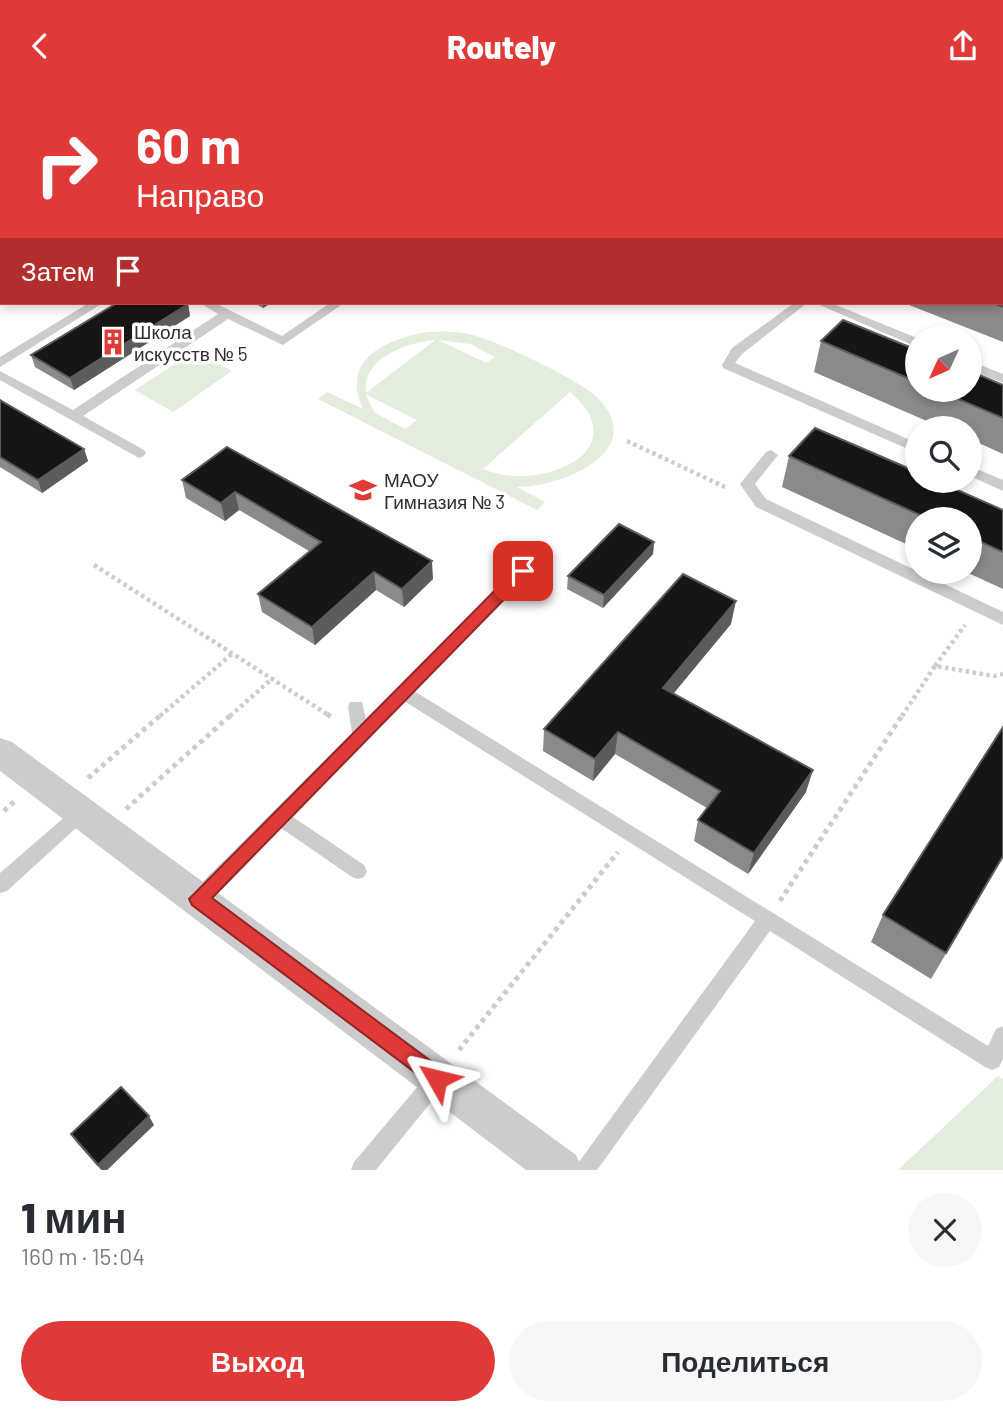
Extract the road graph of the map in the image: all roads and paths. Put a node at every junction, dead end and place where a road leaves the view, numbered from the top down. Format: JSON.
{"nodes":[{"id":1,"x":94,"y":305,"type":"edge"},
{"id":2,"x":210,"y":305,"type":"edge"},
{"id":3,"x":335,"y":305,"type":"edge"},
{"id":4,"x":798,"y":305,"type":"edge"},
{"id":5,"x":826,"y":305,"type":"edge"},
{"id":6,"x":228,"y":313,"type":"junction"},
{"id":7,"x":905,"y":338,"type":"edge"},
{"id":8,"x":0,"y":363,"type":"edge"},
{"id":9,"x":982,"y":370,"type":"edge"},
{"id":10,"x":0,"y":375,"type":"edge"},
{"id":11,"x":1003,"y":379,"type":"edge"},
{"id":12,"x":74,"y":417,"type":"junction"},
{"id":13,"x":627,"y":441,"type":"dead end"},
{"id":14,"x":905,"y":443,"type":"edge"},
{"id":15,"x":139,"y":453,"type":"dead end"},
{"id":16,"x":771,"y":455,"type":"dead end"},
{"id":17,"x":982,"y":476,"type":"edge"},
{"id":18,"x":1003,"y":486,"type":"edge"},
{"id":19,"x":761,"y":503,"type":"junction"},
{"id":20,"x":505,"y":560,"type":"dead end"},
{"id":21,"x":94,"y":565,"type":"dead end"},
{"id":22,"x":978,"y":607,"type":"junction"},
{"id":23,"x":1003,"y":619,"type":"edge"},
{"id":24,"x":233,"y":653,"type":"junction"},
{"id":25,"x":935,"y":666,"type":"junction"},
{"id":26,"x":1003,"y":674,"type":"edge"},
{"id":27,"x":273,"y":678,"type":"junction"},
{"id":28,"x":403,"y":692,"type":"junction"},
{"id":29,"x":356,"y":707,"type":"dead end"},
{"id":30,"x":360,"y":736,"type":"junction"},
{"id":31,"x":0,"y":752,"type":"edge"},
{"id":32,"x":81,"y":798,"type":"junction"},
{"id":33,"x":122,"y":812,"type":"dead end"},
{"id":34,"x":280,"y":818,"type":"junction"},
{"id":35,"x":632,"y":835,"type":"junction"},
{"id":36,"x":358,"y":871,"type":"dead end"},
{"id":37,"x":0,"y":885,"type":"edge"},
{"id":38,"x":198,"y":899,"type":"junction"},
{"id":39,"x":768,"y":919,"type":"junction"},
{"id":40,"x":1003,"y":1036,"type":"edge"},
{"id":41,"x":437,"y":1079,"type":"junction"},
{"id":42,"x":362,"y":1170,"type":"edge"},
{"id":43,"x":561,"y":1170,"type":"edge"},
{"id":44,"x":584,"y":1170,"type":"edge"}],
"edges":[{"from":1,"to":8,"type":"lane"},
{"from":2,"to":6,"type":"lane"},
{"from":3,"to":6,"type":"lane"},
{"from":4,"to":14,"type":"lane"},
{"from":5,"to":7,"type":"lane"},
{"from":6,"to":12,"type":"lane"},
{"from":9,"to":11,"type":"lane"},
{"from":10,"to":12,"type":"lane"},
{"from":12,"to":15,"type":"lane"},
{"from":13,"to":19,"type":"path"},
{"from":16,"to":19,"type":"lane"},
{"from":17,"to":18,"type":"lane"},
{"from":19,"to":22,"type":"lane"},
{"from":20,"to":28,"type":"lane"},
{"from":21,"to":24,"type":"path"},
{"from":22,"to":23,"type":"lane"},
{"from":22,"to":25,"type":"path"},
{"from":24,"to":27,"type":"path"},
{"from":24,"to":32,"type":"path"},
{"from":25,"to":26,"type":"path"},
{"from":25,"to":39,"type":"path"},
{"from":27,"to":30,"type":"path"},
{"from":27,"to":33,"type":"path"},
{"from":28,"to":30,"type":"lane"},
{"from":28,"to":35,"type":"lane"},
{"from":29,"to":30,"type":"lane"},
{"from":30,"to":34,"type":"lane"},
{"from":31,"to":32,"type":"street"},
{"from":32,"to":37,"type":"lane"},
{"from":32,"to":38,"type":"street"},
{"from":34,"to":36,"type":"lane"},
{"from":34,"to":38,"type":"lane"},
{"from":35,"to":39,"type":"lane"},
{"from":35,"to":41,"type":"path"},
{"from":38,"to":41,"type":"street"},
{"from":39,"to":40,"type":"lane"},
{"from":39,"to":44,"type":"lane"},
{"from":41,"to":42,"type":"lane"},
{"from":41,"to":43,"type":"street"}]}
